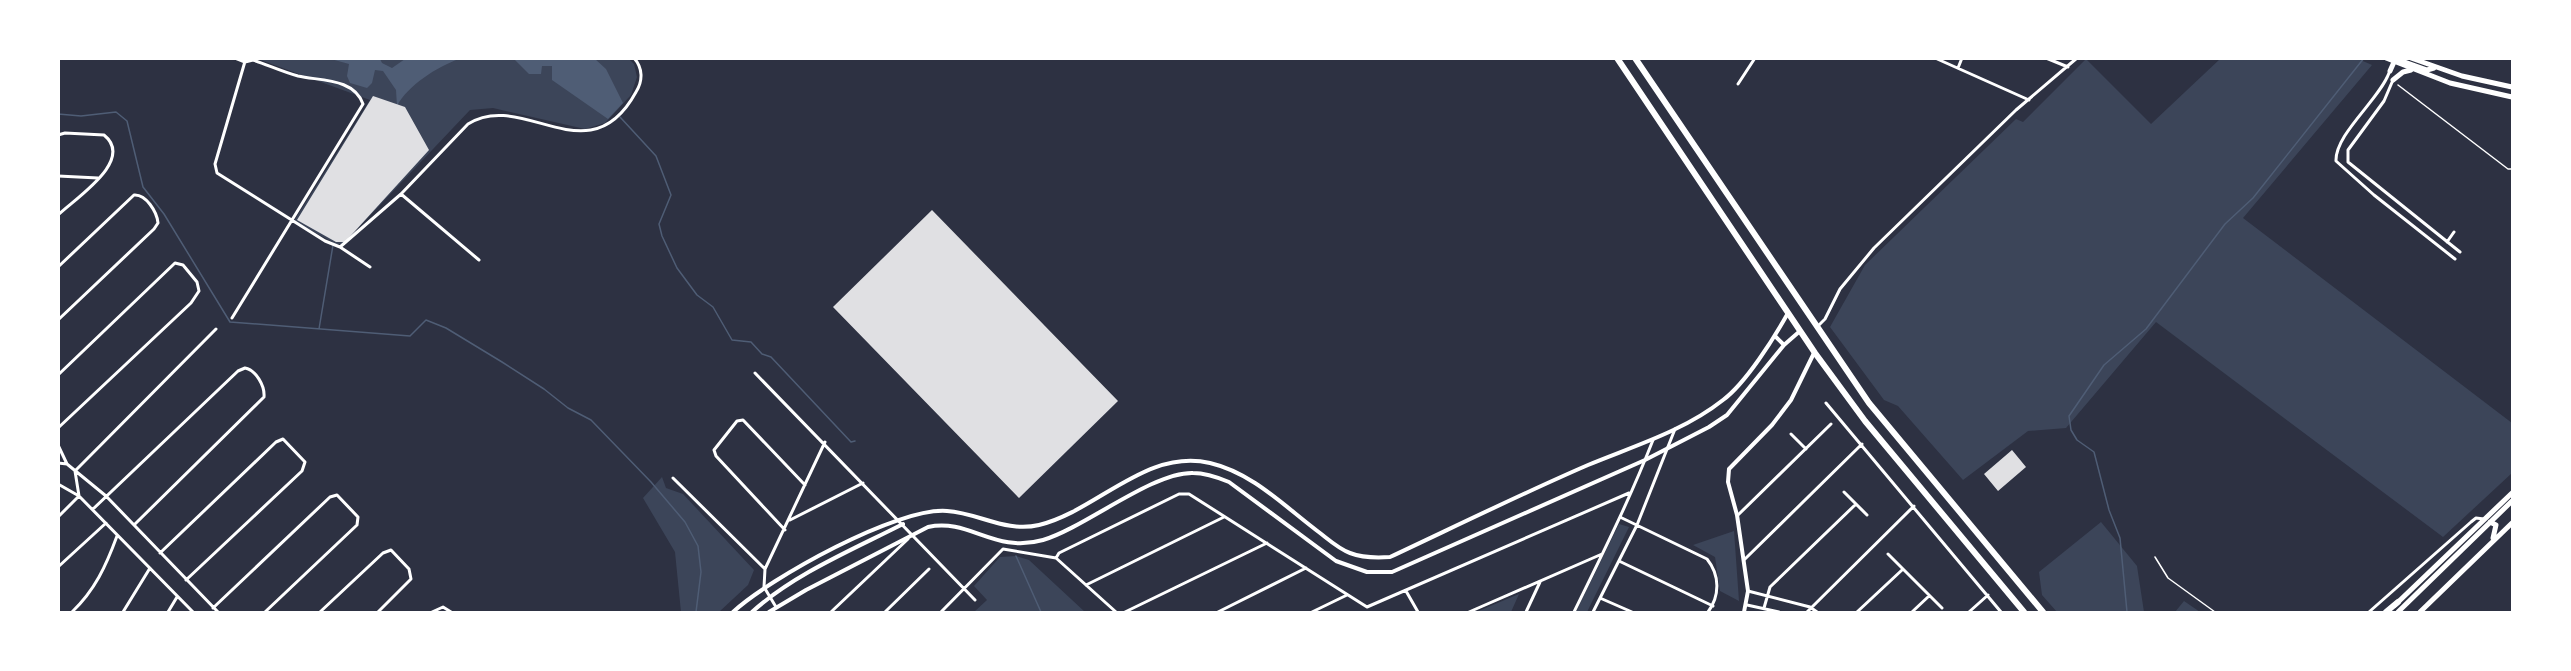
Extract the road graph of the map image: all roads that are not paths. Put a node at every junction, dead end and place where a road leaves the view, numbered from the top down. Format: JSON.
{"nodes":[{"id":1,"x":234,"y":58,"type":"edge"},
{"id":2,"x":634,"y":58,"type":"edge"},
{"id":3,"x":1617,"y":58,"type":"edge"},
{"id":4,"x":1635,"y":58,"type":"edge"},
{"id":5,"x":1755,"y":58,"type":"edge"},
{"id":6,"x":1935,"y":58,"type":"edge"},
{"id":7,"x":1962,"y":58,"type":"edge"},
{"id":8,"x":2046,"y":58,"type":"edge"},
{"id":9,"x":2077,"y":58,"type":"edge"},
{"id":10,"x":2385,"y":58,"type":"edge"},
{"id":11,"x":2411,"y":58,"type":"edge"},
{"id":12,"x":246,"y":60,"type":"edge"},
{"id":13,"x":2396,"y":61,"type":"edge"},
{"id":14,"x":2068,"y":67,"type":"junction"},
{"id":15,"x":1958,"y":68,"type":"junction"},
{"id":16,"x":2436,"y":68,"type":"junction"},
{"id":17,"x":2414,"y":70,"type":"junction"},
{"id":18,"x":2389,"y":72,"type":"junction"},
{"id":19,"x":2393,"y":80,"type":"junction"},
{"id":20,"x":1738,"y":84,"type":"dead end"},
{"id":21,"x":2512,"y":87,"type":"edge"},
{"id":22,"x":2512,"y":97,"type":"edge"},
{"id":23,"x":2029,"y":100,"type":"junction"},
{"id":24,"x":58,"y":135,"type":"edge"},
{"id":25,"x":58,"y":176,"type":"edge"},
{"id":26,"x":98,"y":178,"type":"junction"},
{"id":27,"x":401,"y":194,"type":"junction"},
{"id":28,"x":58,"y":215,"type":"edge"},
{"id":29,"x":292,"y":220,"type":"junction"},
{"id":30,"x":2454,"y":232,"type":"dead end"},
{"id":31,"x":2447,"y":242,"type":"junction"},
{"id":32,"x":340,"y":247,"type":"junction"},
{"id":33,"x":2460,"y":252,"type":"dead end"},
{"id":34,"x":2455,"y":259,"type":"dead end"},
{"id":35,"x":479,"y":260,"type":"dead end"},
{"id":36,"x":58,"y":267,"type":"edge"},
{"id":37,"x":369,"y":267,"type":"dead end"},
{"id":38,"x":1788,"y":312,"type":"junction"},
{"id":39,"x":232,"y":318,"type":"dead end"},
{"id":40,"x":58,"y":320,"type":"edge"},
{"id":41,"x":1816,"y":327,"type":"junction"},
{"id":42,"x":216,"y":329,"type":"dead end"},
{"id":43,"x":1800,"y":331,"type":"junction"},
{"id":44,"x":1774,"y":336,"type":"junction"},
{"id":45,"x":1784,"y":345,"type":"junction"},
{"id":46,"x":1815,"y":352,"type":"junction"},
{"id":47,"x":755,"y":373,"type":"dead end"},
{"id":48,"x":58,"y":375,"type":"edge"},
{"id":49,"x":1826,"y":403,"type":"dead end"},
{"id":50,"x":1831,"y":424,"type":"dead end"},
{"id":51,"x":58,"y":428,"type":"edge"},
{"id":52,"x":1675,"y":429,"type":"junction"},
{"id":53,"x":1791,"y":434,"type":"dead end"},
{"id":54,"x":1653,"y":440,"type":"junction"},
{"id":55,"x":825,"y":442,"type":"junction"},
{"id":56,"x":1862,"y":444,"type":"junction"},
{"id":57,"x":58,"y":445,"type":"edge"},
{"id":58,"x":1670,"y":448,"type":"junction"},
{"id":59,"x":1806,"y":449,"type":"junction"},
{"id":60,"x":1645,"y":460,"type":"junction"},
{"id":61,"x":58,"y":463,"type":"edge"},
{"id":62,"x":67,"y":464,"type":"junction"},
{"id":63,"x":75,"y":471,"type":"junction"},
{"id":64,"x":673,"y":478,"type":"dead end"},
{"id":65,"x":864,"y":483,"type":"junction"},
{"id":66,"x":58,"y":484,"type":"edge"},
{"id":67,"x":805,"y":485,"type":"junction"},
{"id":68,"x":1844,"y":492,"type":"dead end"},
{"id":69,"x":1629,"y":493,"type":"junction"},
{"id":70,"x":2512,"y":493,"type":"edge"},
{"id":71,"x":80,"y":496,"type":"junction"},
{"id":72,"x":106,"y":496,"type":"junction"},
{"id":73,"x":2512,"y":501,"type":"edge"},
{"id":74,"x":1856,"y":504,"type":"junction"},
{"id":75,"x":1914,"y":506,"type":"junction"},
{"id":76,"x":93,"y":509,"type":"junction"},
{"id":77,"x":1737,"y":515,"type":"junction"},
{"id":78,"x":1867,"y":515,"type":"dead end"},
{"id":79,"x":58,"y":517,"type":"edge"},
{"id":80,"x":1224,"y":517,"type":"junction"},
{"id":81,"x":1622,"y":518,"type":"junction"},
{"id":82,"x":895,"y":519,"type":"junction"},
{"id":83,"x":2484,"y":519,"type":"junction"},
{"id":84,"x":789,"y":521,"type":"junction"},
{"id":85,"x":2492,"y":522,"type":"junction"},
{"id":86,"x":106,"y":524,"type":"junction"},
{"id":87,"x":903,"y":524,"type":"junction"},
{"id":88,"x":134,"y":525,"type":"junction"},
{"id":89,"x":1636,"y":525,"type":"junction"},
{"id":90,"x":2511,"y":525,"type":"edge"},
{"id":91,"x":784,"y":530,"type":"junction"},
{"id":92,"x":2471,"y":532,"type":"junction"},
{"id":93,"x":912,"y":535,"type":"junction"},
{"id":94,"x":117,"y":536,"type":"junction"},
{"id":95,"x":1267,"y":543,"type":"junction"},
{"id":96,"x":160,"y":552,"type":"junction"},
{"id":97,"x":1603,"y":553,"type":"junction"},
{"id":98,"x":1888,"y":554,"type":"dead end"},
{"id":99,"x":2155,"y":557,"type":"dead end"},
{"id":100,"x":1056,"y":558,"type":"junction"},
{"id":101,"x":1744,"y":559,"type":"junction"},
{"id":102,"x":1619,"y":561,"type":"junction"},
{"id":103,"x":58,"y":567,"type":"edge"},
{"id":104,"x":150,"y":568,"type":"junction"},
{"id":105,"x":1306,"y":568,"type":"junction"},
{"id":106,"x":765,"y":569,"type":"junction"},
{"id":107,"x":929,"y":569,"type":"dead end"},
{"id":108,"x":2466,"y":569,"type":"junction"},
{"id":109,"x":1902,"y":570,"type":"junction"},
{"id":110,"x":186,"y":580,"type":"junction"},
{"id":111,"x":1540,"y":582,"type":"junction"},
{"id":112,"x":1086,"y":585,"type":"junction"},
{"id":113,"x":764,"y":587,"type":"junction"},
{"id":114,"x":965,"y":590,"type":"junction"},
{"id":115,"x":1406,"y":591,"type":"junction"},
{"id":116,"x":1748,"y":591,"type":"junction"},
{"id":117,"x":1347,"y":595,"type":"junction"},
{"id":118,"x":1766,"y":595,"type":"junction"},
{"id":119,"x":1929,"y":596,"type":"junction"},
{"id":120,"x":1988,"y":596,"type":"junction"},
{"id":121,"x":177,"y":597,"type":"junction"},
{"id":122,"x":769,"y":597,"type":"junction"},
{"id":123,"x":1600,"y":598,"type":"junction"},
{"id":124,"x":975,"y":600,"type":"dead end"},
{"id":125,"x":2398,"y":602,"type":"joint"},
{"id":126,"x":1747,"y":605,"type":"junction"},
{"id":127,"x":1713,"y":606,"type":"junction"},
{"id":128,"x":776,"y":607,"type":"junction"},
{"id":129,"x":1367,"y":607,"type":"junction"},
{"id":130,"x":1810,"y":607,"type":"junction"},
{"id":131,"x":213,"y":608,"type":"junction"},
{"id":132,"x":1764,"y":608,"type":"junction"},
{"id":133,"x":1942,"y":608,"type":"dead end"},
{"id":134,"x":72,"y":612,"type":"edge"},
{"id":135,"x":123,"y":612,"type":"edge"},
{"id":136,"x":168,"y":612,"type":"edge"},
{"id":137,"x":193,"y":612,"type":"edge"},
{"id":138,"x":218,"y":612,"type":"edge"},
{"id":139,"x":264,"y":612,"type":"edge"},
{"id":140,"x":320,"y":612,"type":"edge"},
{"id":141,"x":378,"y":612,"type":"edge"},
{"id":142,"x":432,"y":612,"type":"edge"},
{"id":143,"x":451,"y":612,"type":"edge"},
{"id":144,"x":733,"y":612,"type":"edge"},
{"id":145,"x":752,"y":612,"type":"edge"},
{"id":146,"x":770,"y":612,"type":"edge"},
{"id":147,"x":831,"y":612,"type":"edge"},
{"id":148,"x":885,"y":612,"type":"edge"},
{"id":149,"x":941,"y":612,"type":"edge"},
{"id":150,"x":1116,"y":612,"type":"edge"},
{"id":151,"x":1125,"y":612,"type":"edge"},
{"id":152,"x":1218,"y":612,"type":"edge"},
{"id":153,"x":1312,"y":612,"type":"edge"},
{"id":154,"x":1370,"y":612,"type":"edge"},
{"id":155,"x":1418,"y":612,"type":"edge"},
{"id":156,"x":1469,"y":612,"type":"edge"},
{"id":157,"x":1526,"y":612,"type":"edge"},
{"id":158,"x":1574,"y":612,"type":"edge"},
{"id":159,"x":1593,"y":612,"type":"edge"},
{"id":160,"x":1632,"y":612,"type":"edge"},
{"id":161,"x":1708,"y":612,"type":"edge"},
{"id":162,"x":1744,"y":612,"type":"edge"},
{"id":163,"x":1779,"y":612,"type":"edge"},
{"id":164,"x":1806,"y":612,"type":"edge"},
{"id":165,"x":1817,"y":612,"type":"edge"},
{"id":166,"x":1857,"y":612,"type":"edge"},
{"id":167,"x":1912,"y":612,"type":"edge"},
{"id":168,"x":1970,"y":612,"type":"edge"},
{"id":169,"x":2001,"y":612,"type":"edge"},
{"id":170,"x":2024,"y":612,"type":"edge"},
{"id":171,"x":2043,"y":612,"type":"edge"},
{"id":172,"x":2215,"y":612,"type":"edge"},
{"id":173,"x":2369,"y":612,"type":"edge"},
{"id":174,"x":2387,"y":612,"type":"edge"},
{"id":175,"x":2398,"y":612,"type":"edge"},
{"id":176,"x":2420,"y":612,"type":"edge"}],
"edges":[{"from":1,"to":12,"type":"street"},
{"from":2,"to":27,"type":"street"},
{"from":3,"to":38,"type":"highway"},
{"from":4,"to":41,"type":"highway"},
{"from":5,"to":20,"type":"street"},
{"from":6,"to":15,"type":"street"},
{"from":7,"to":15,"type":"street"},
{"from":8,"to":14,"type":"street"},
{"from":9,"to":14,"type":"street"},
{"from":10,"to":13,"type":"main road"},
{"from":10,"to":18,"type":"main road"},
{"from":11,"to":16,"type":"main road"},
{"from":12,"to":29,"type":"street"},
{"from":12,"to":29,"type":"street"},
{"from":13,"to":16,"type":"main road"},
{"from":13,"to":17,"type":"main road"},
{"from":13,"to":18,"type":"main road"},
{"from":13,"to":19,"type":"main road"},
{"from":14,"to":23,"type":"street"},
{"from":15,"to":23,"type":"street"},
{"from":16,"to":21,"type":"main road"},
{"from":17,"to":19,"type":"main road"},
{"from":17,"to":22,"type":"main road"},
{"from":18,"to":34,"type":"street"},
{"from":19,"to":31,"type":"street"},
{"from":23,"to":41,"type":"street"},
{"from":24,"to":26,"type":"street"},
{"from":25,"to":26,"type":"street"},
{"from":26,"to":28,"type":"street"},
{"from":27,"to":32,"type":"street"},
{"from":27,"to":35,"type":"street"},
{"from":29,"to":32,"type":"street"},
{"from":29,"to":39,"type":"street"},
{"from":30,"to":31,"type":"street"},
{"from":31,"to":33,"type":"street"},
{"from":32,"to":37,"type":"street"},
{"from":36,"to":40,"type":"street"},
{"from":38,"to":43,"type":"highway"},
{"from":38,"to":44,"type":"street"},
{"from":41,"to":171,"type":"highway"},
{"from":42,"to":63,"type":"street"},
{"from":43,"to":45,"type":"street"},
{"from":43,"to":46,"type":"highway"},
{"from":44,"to":45,"type":"street"},
{"from":44,"to":52,"type":"street"},
{"from":45,"to":58,"type":"street"},
{"from":46,"to":77,"type":"street"},
{"from":46,"to":170,"type":"highway"},
{"from":47,"to":55,"type":"street"},
{"from":48,"to":51,"type":"street"},
{"from":49,"to":56,"type":"street"},
{"from":50,"to":59,"type":"street"},
{"from":52,"to":54,"type":"street"},
{"from":52,"to":58,"type":"street"},
{"from":53,"to":59,"type":"street"},
{"from":54,"to":60,"type":"street"},
{"from":54,"to":82,"type":"street"},
{"from":55,"to":65,"type":"street"},
{"from":55,"to":67,"type":"street"},
{"from":56,"to":75,"type":"street"},
{"from":56,"to":101,"type":"street"},
{"from":57,"to":62,"type":"street"},
{"from":58,"to":60,"type":"street"},
{"from":58,"to":89,"type":"street"},
{"from":59,"to":77,"type":"street"},
{"from":60,"to":69,"type":"street"},
{"from":60,"to":93,"type":"street"},
{"from":61,"to":62,"type":"street"},
{"from":62,"to":63,"type":"street"},
{"from":63,"to":71,"type":"street"},
{"from":63,"to":72,"type":"street"},
{"from":64,"to":106,"type":"street"},
{"from":65,"to":82,"type":"street"},
{"from":65,"to":84,"type":"street"},
{"from":66,"to":71,"type":"street"},
{"from":67,"to":84,"type":"street"},
{"from":67,"to":91,"type":"street"},
{"from":68,"to":74,"type":"street"},
{"from":69,"to":81,"type":"street"},
{"from":69,"to":115,"type":"street"},
{"from":70,"to":83,"type":"main road"},
{"from":71,"to":76,"type":"street"},
{"from":71,"to":79,"type":"street"},
{"from":72,"to":76,"type":"street"},
{"from":72,"to":88,"type":"street"},
{"from":72,"to":88,"type":"street"},
{"from":73,"to":85,"type":"main road"},
{"from":74,"to":78,"type":"street"},
{"from":74,"to":118,"type":"street"},
{"from":75,"to":120,"type":"street"},
{"from":75,"to":130,"type":"street"},
{"from":76,"to":86,"type":"street"},
{"from":77,"to":101,"type":"street"},
{"from":80,"to":95,"type":"street"},
{"from":80,"to":100,"type":"street"},
{"from":80,"to":112,"type":"street"},
{"from":81,"to":89,"type":"street"},
{"from":81,"to":97,"type":"street"},
{"from":82,"to":87,"type":"street"},
{"from":82,"to":113,"type":"street"},
{"from":83,"to":85,"type":"street"},
{"from":83,"to":92,"type":"main road"},
{"from":83,"to":173,"type":"street"},
{"from":84,"to":91,"type":"street"},
{"from":85,"to":90,"type":"street"},
{"from":85,"to":92,"type":"main road"},
{"from":85,"to":108,"type":"main road"},
{"from":85,"to":175,"type":"main road"},
{"from":86,"to":94,"type":"street"},
{"from":86,"to":103,"type":"street"},
{"from":87,"to":93,"type":"street"},
{"from":87,"to":122,"type":"street"},
{"from":88,"to":96,"type":"street"},
{"from":89,"to":102,"type":"street"},
{"from":89,"to":127,"type":"street"},
{"from":90,"to":108,"type":"main road"},
{"from":91,"to":106,"type":"street"},
{"from":92,"to":125,"type":"main road"},
{"from":93,"to":114,"type":"street"},
{"from":93,"to":128,"type":"street"},
{"from":93,"to":147,"type":"street"},
{"from":94,"to":104,"type":"street"},
{"from":94,"to":134,"type":"street"},
{"from":95,"to":105,"type":"street"},
{"from":95,"to":151,"type":"street"},
{"from":96,"to":110,"type":"street"},
{"from":96,"to":110,"type":"street"},
{"from":97,"to":111,"type":"street"},
{"from":97,"to":158,"type":"street"},
{"from":98,"to":109,"type":"street"},
{"from":99,"to":172,"type":"lane"},
{"from":100,"to":112,"type":"street"},
{"from":100,"to":114,"type":"street"},
{"from":101,"to":116,"type":"street"},
{"from":102,"to":123,"type":"street"},
{"from":102,"to":127,"type":"street"},
{"from":104,"to":121,"type":"street"},
{"from":104,"to":135,"type":"street"},
{"from":105,"to":117,"type":"street"},
{"from":105,"to":152,"type":"street"},
{"from":106,"to":113,"type":"street"},
{"from":107,"to":148,"type":"street"},
{"from":108,"to":176,"type":"main road"},
{"from":109,"to":119,"type":"street"},
{"from":109,"to":166,"type":"street"},
{"from":110,"to":131,"type":"street"},
{"from":111,"to":156,"type":"street"},
{"from":111,"to":157,"type":"street"},
{"from":112,"to":150,"type":"street"},
{"from":113,"to":122,"type":"street"},
{"from":113,"to":144,"type":"street"},
{"from":114,"to":124,"type":"street"},
{"from":114,"to":149,"type":"street"},
{"from":115,"to":129,"type":"street"},
{"from":115,"to":155,"type":"street"},
{"from":116,"to":118,"type":"street"},
{"from":116,"to":126,"type":"street"},
{"from":117,"to":129,"type":"street"},
{"from":117,"to":153,"type":"street"},
{"from":118,"to":130,"type":"street"},
{"from":118,"to":132,"type":"street"},
{"from":119,"to":133,"type":"street"},
{"from":119,"to":167,"type":"street"},
{"from":120,"to":168,"type":"street"},
{"from":120,"to":169,"type":"street"},
{"from":121,"to":136,"type":"street"},
{"from":121,"to":137,"type":"street"},
{"from":122,"to":128,"type":"street"},
{"from":122,"to":145,"type":"street"},
{"from":123,"to":159,"type":"street"},
{"from":123,"to":160,"type":"street"},
{"from":125,"to":174,"type":"highway"},
{"from":126,"to":132,"type":"street"},
{"from":126,"to":162,"type":"street"},
{"from":127,"to":161,"type":"street"},
{"from":128,"to":146,"type":"street"},
{"from":129,"to":154,"type":"street"},
{"from":130,"to":164,"type":"street"},
{"from":130,"to":165,"type":"street"},
{"from":131,"to":138,"type":"street"},
{"from":131,"to":139,"type":"street"},
{"from":132,"to":163,"type":"street"},
{"from":140,"to":141,"type":"street"},
{"from":142,"to":143,"type":"street"}]}
